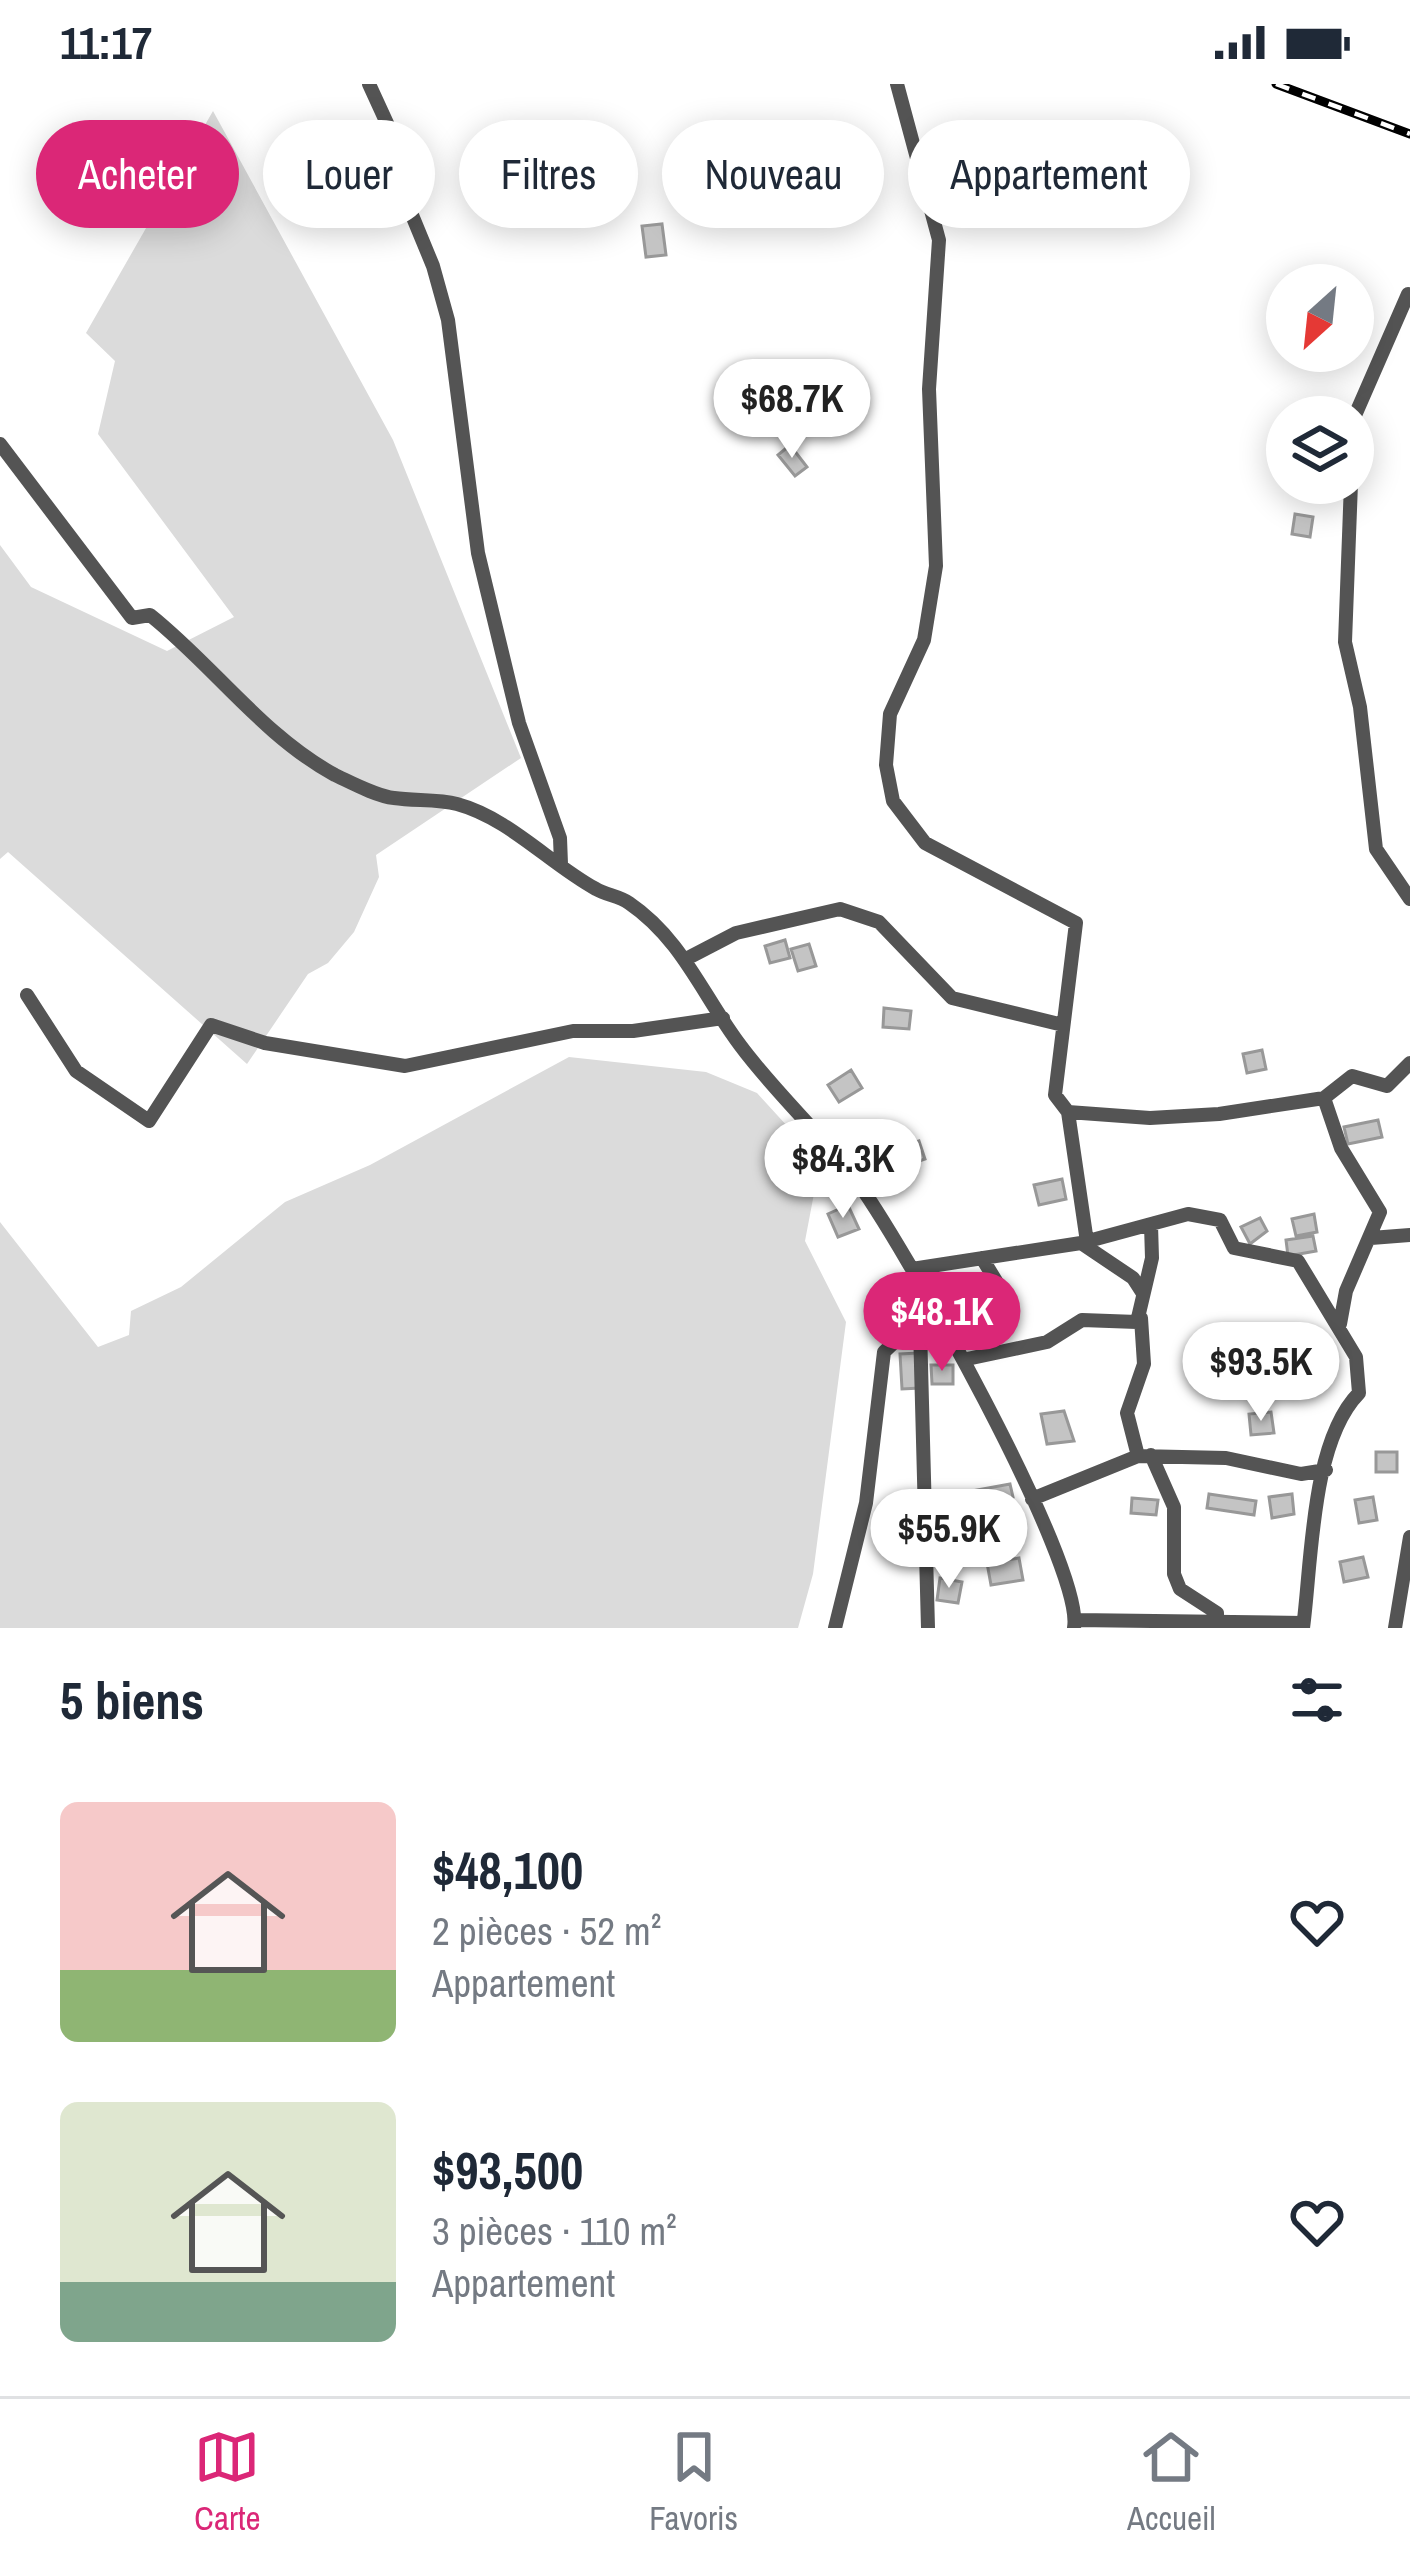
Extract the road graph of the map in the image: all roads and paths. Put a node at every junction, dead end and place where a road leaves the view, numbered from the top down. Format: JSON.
{"nodes":[{"id":1,"x":369,"y":84,"type":"edge"},
{"id":2,"x":897,"y":84,"type":"edge"},
{"id":3,"x":1408,"y":294,"type":"edge"},
{"id":4,"x":1363,"y":396,"type":"edge"},
{"id":5,"x":0,"y":444,"type":"edge"},
{"id":6,"x":1347,"y":504,"type":"edge"},
{"id":7,"x":561,"y":864,"type":"junction"},
{"id":8,"x":1410,"y":899,"type":"edge"},
{"id":9,"x":686,"y":959,"type":"junction"},
{"id":10,"x":27,"y":995,"type":"dead end"},
{"id":11,"x":723,"y":1018,"type":"junction"},
{"id":12,"x":1064,"y":1025,"type":"junction"},
{"id":13,"x":1410,"y":1063,"type":"edge"},
{"id":14,"x":1324,"y":1098,"type":"junction"},
{"id":15,"x":1068,"y":1112,"type":"junction"},
{"id":16,"x":1151,"y":1225,"type":"junction"},
{"id":17,"x":1410,"y":1235,"type":"edge"},
{"id":18,"x":1371,"y":1238,"type":"junction"},
{"id":19,"x":1084,"y":1242,"type":"junction"},
{"id":20,"x":982,"y":1258,"type":"junction"},
{"id":21,"x":912,"y":1269,"type":"junction"},
{"id":22,"x":1142,"y":1292,"type":"junction"},
{"id":23,"x":937,"y":1318,"type":"junction"},
{"id":24,"x":1141,"y":1318,"type":"junction"},
{"id":25,"x":1340,"y":1324,"type":"junction"},
{"id":26,"x":920,"y":1328,"type":"junction"},
{"id":27,"x":967,"y":1359,"type":"junction"},
{"id":28,"x":1145,"y":1456,"type":"junction"},
{"id":29,"x":1326,"y":1471,"type":"junction"},
{"id":30,"x":1032,"y":1499,"type":"junction"},
{"id":31,"x":1410,"y":1537,"type":"edge"},
{"id":32,"x":1075,"y":1624,"type":"edge"},
{"id":33,"x":1217,"y":1624,"type":"edge"},
{"id":34,"x":1303,"y":1626,"type":"edge"},
{"id":35,"x":835,"y":1628,"type":"edge"},
{"id":36,"x":928,"y":1628,"type":"edge"},
{"id":37,"x":1394,"y":1628,"type":"edge"}],
"edges":[{"from":1,"to":7,"type":"street"},
{"from":2,"to":12,"type":"street"},
{"from":3,"to":4,"type":"street"},
{"from":5,"to":7,"type":"street"},
{"from":6,"to":8,"type":"street"},
{"from":7,"to":9,"type":"street"},
{"from":9,"to":11,"type":"street"},
{"from":9,"to":12,"type":"street"},
{"from":10,"to":11,"type":"street"},
{"from":11,"to":21,"type":"street"},
{"from":12,"to":15,"type":"street"},
{"from":13,"to":14,"type":"street"},
{"from":14,"to":15,"type":"street"},
{"from":14,"to":18,"type":"street"},
{"from":15,"to":19,"type":"street"},
{"from":16,"to":19,"type":"street"},
{"from":16,"to":22,"type":"street"},
{"from":16,"to":25,"type":"street"},
{"from":17,"to":18,"type":"street"},
{"from":18,"to":25,"type":"street"},
{"from":19,"to":20,"type":"street"},
{"from":19,"to":22,"type":"street"},
{"from":20,"to":21,"type":"street"},
{"from":20,"to":23,"type":"street"},
{"from":21,"to":23,"type":"street"},
{"from":22,"to":24,"type":"street"},
{"from":23,"to":26,"type":"street"},
{"from":23,"to":27,"type":"street"},
{"from":24,"to":27,"type":"street"},
{"from":24,"to":28,"type":"street"},
{"from":25,"to":29,"type":"street"},
{"from":26,"to":35,"type":"street"},
{"from":26,"to":36,"type":"street"},
{"from":27,"to":30,"type":"street"},
{"from":28,"to":29,"type":"street"},
{"from":28,"to":30,"type":"street"},
{"from":28,"to":33,"type":"street"},
{"from":29,"to":34,"type":"street"},
{"from":30,"to":32,"type":"street"},
{"from":31,"to":37,"type":"street"},
{"from":32,"to":33,"type":"street"},
{"from":33,"to":34,"type":"street"}]}
